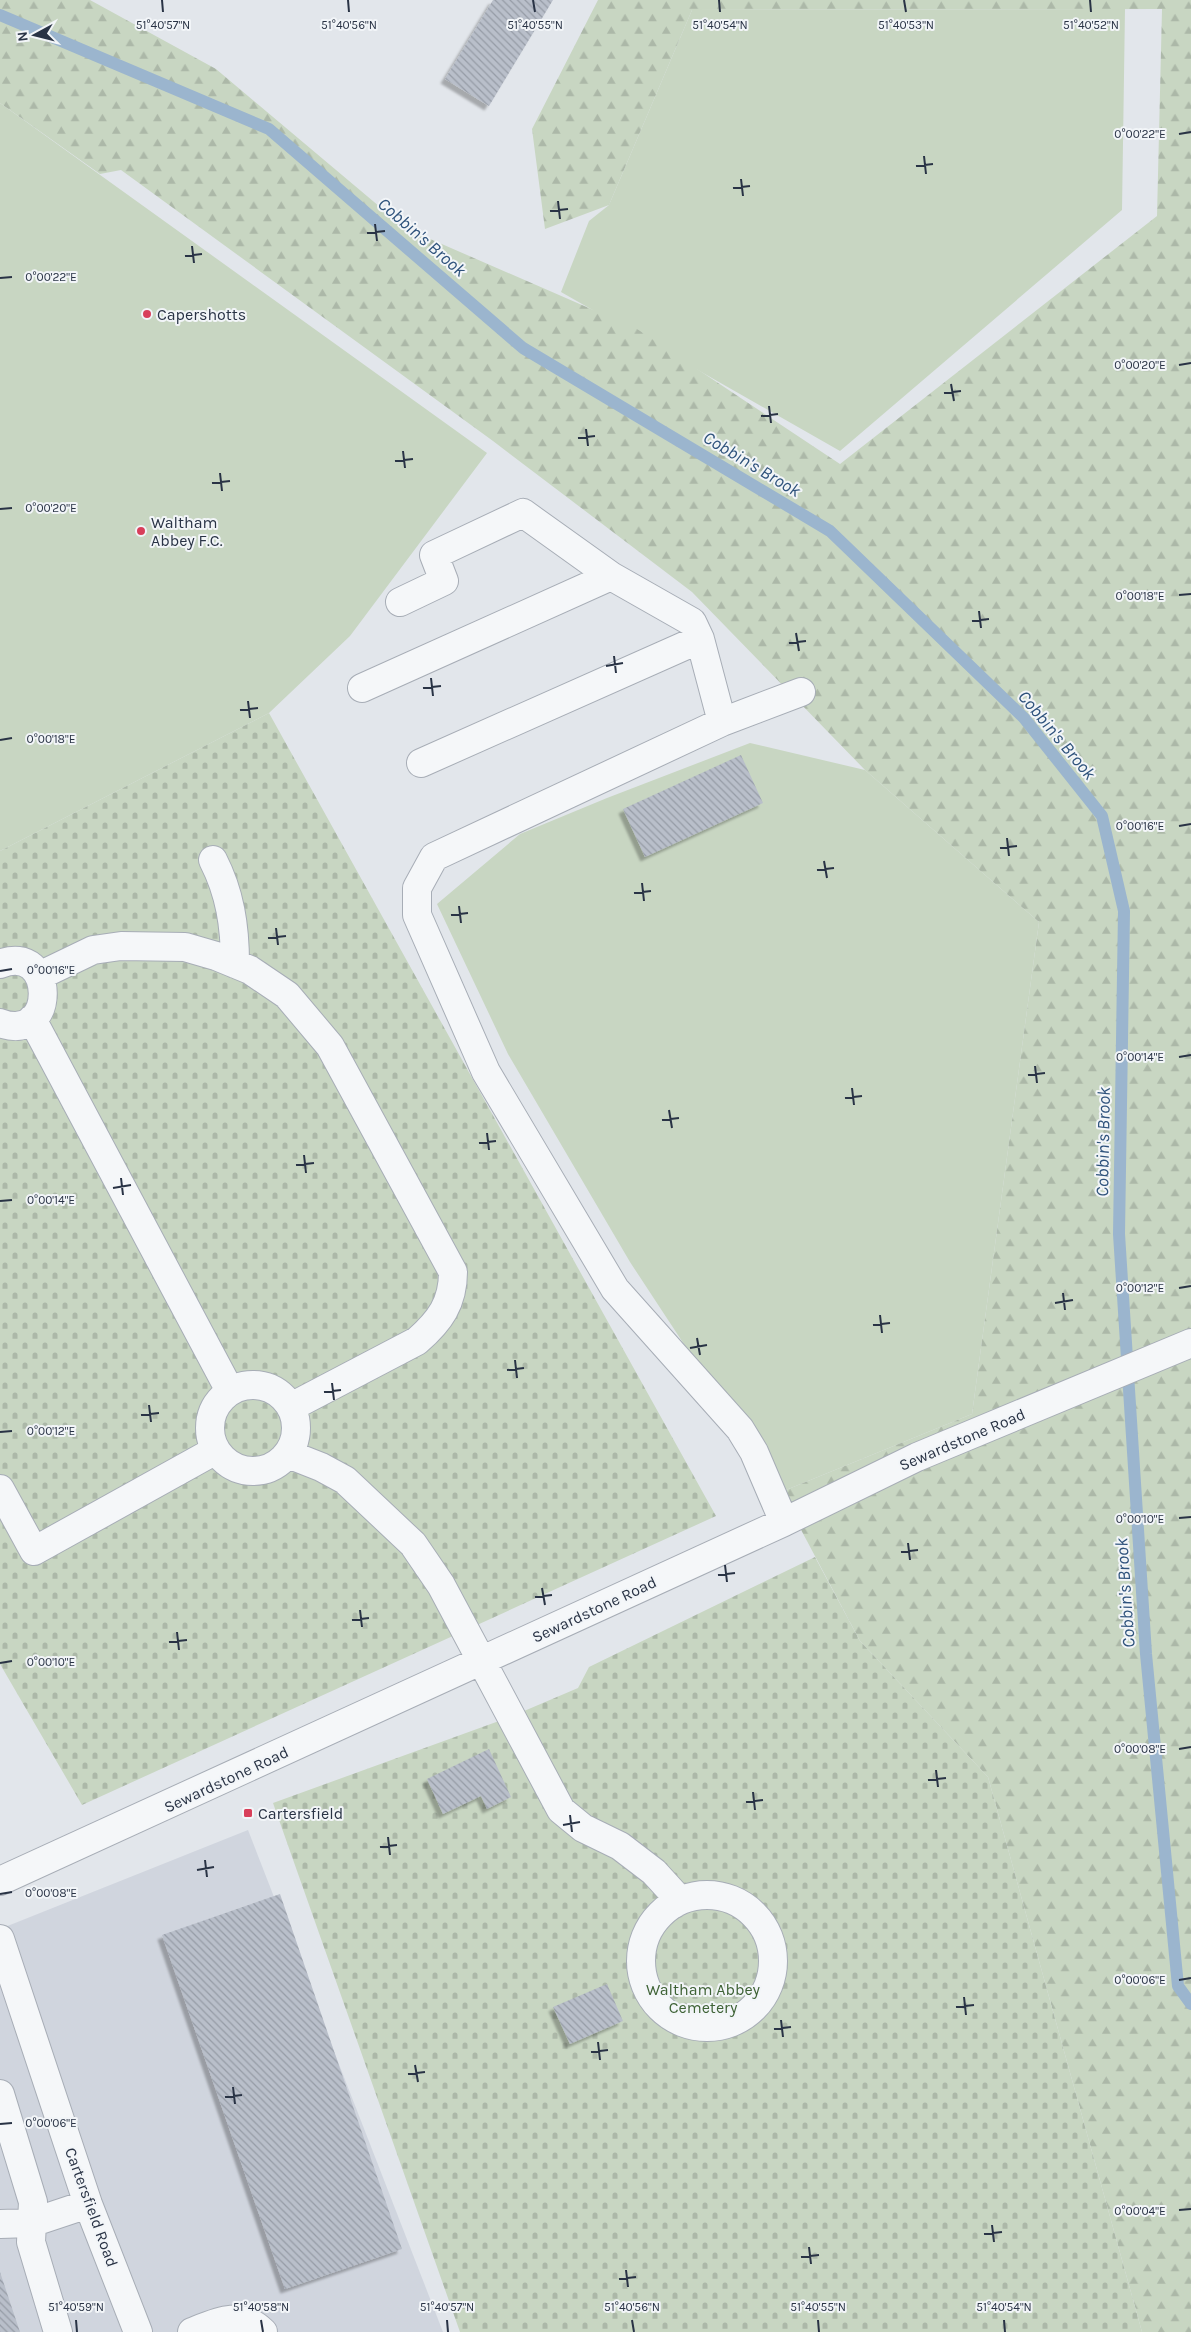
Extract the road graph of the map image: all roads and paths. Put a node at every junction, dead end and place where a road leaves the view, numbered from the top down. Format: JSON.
{"nodes":[{"id":1,"x":611,"y":576,"type":"junction"},
{"id":2,"x":400,"y":602,"type":"dead end"},
{"id":3,"x":700,"y":639,"type":"junction"},
{"id":4,"x":362,"y":688,"type":"dead end"},
{"id":5,"x":802,"y":692,"type":"dead end"},
{"id":6,"x":722,"y":722,"type":"junction"},
{"id":7,"x":421,"y":763,"type":"dead end"},
{"id":8,"x":213,"y":860,"type":"dead end"},
{"id":9,"x":0,"y":964,"type":"edge"},
{"id":10,"x":235,"y":964,"type":"junction"},
{"id":11,"x":39,"y":976,"type":"junction"},
{"id":12,"x":32,"y":1019,"type":"junction"},
{"id":13,"x":0,"y":1023,"type":"edge"},
{"id":14,"x":1191,"y":1343,"type":"edge"},
{"id":15,"x":230,"y":1391,"type":"junction"},
{"id":16,"x":290,"y":1407,"type":"junction"},
{"id":17,"x":216,"y":1450,"type":"junction"},
{"id":18,"x":288,"y":1454,"type":"junction"},
{"id":19,"x":0,"y":1489,"type":"edge"},
{"id":20,"x":784,"y":1522,"type":"junction"},
{"id":21,"x":482,"y":1662,"type":"junction"},
{"id":22,"x":0,"y":1881,"type":"edge"},
{"id":23,"x":674,"y":1904,"type":"junction"},
{"id":24,"x":0,"y":1939,"type":"edge"},
{"id":25,"x":0,"y":2094,"type":"edge"},
{"id":26,"x":88,"y":2204,"type":"junction"},
{"id":27,"x":31,"y":2223,"type":"junction"},
{"id":28,"x":0,"y":2224,"type":"edge"},
{"id":29,"x":58,"y":2332,"type":"edge"},
{"id":30,"x":138,"y":2332,"type":"edge"},
{"id":31,"x":192,"y":2332,"type":"edge"},
{"id":32,"x":263,"y":2332,"type":"edge"}],
"edges":[{"from":1,"to":2,"type":"street"},
{"from":1,"to":3,"type":"street"},
{"from":1,"to":4,"type":"street"},
{"from":3,"to":6,"type":"street"},
{"from":3,"to":7,"type":"street"},
{"from":5,"to":6,"type":"street"},
{"from":6,"to":20,"type":"street"},
{"from":8,"to":10,"type":"street"},
{"from":9,"to":11,"type":"street"},
{"from":10,"to":11,"type":"street"},
{"from":10,"to":16,"type":"street"},
{"from":11,"to":12,"type":"street"},
{"from":12,"to":13,"type":"street"},
{"from":12,"to":15,"type":"street"},
{"from":14,"to":20,"type":"street","name":"Sewardstone Road"},
{"from":15,"to":16,"type":"street"},
{"from":15,"to":17,"type":"street"},
{"from":16,"to":18,"type":"street"},
{"from":17,"to":18,"type":"street"},
{"from":17,"to":19,"type":"street"},
{"from":18,"to":21,"type":"street"},
{"from":20,"to":21,"type":"street","name":"Sewardstone Road"},
{"from":21,"to":22,"type":"street","name":"Sewardstone Road"},
{"from":21,"to":23,"type":"street"},
{"from":23,"to":23,"type":"street"},
{"from":24,"to":26,"type":"street","name":"Cartersfield Road"},
{"from":25,"to":27,"type":"street"},
{"from":26,"to":27,"type":"street"},
{"from":26,"to":30,"type":"street","name":"Cartersfield Road"},
{"from":27,"to":28,"type":"street"},
{"from":27,"to":29,"type":"street"},
{"from":31,"to":32,"type":"street"}]}
